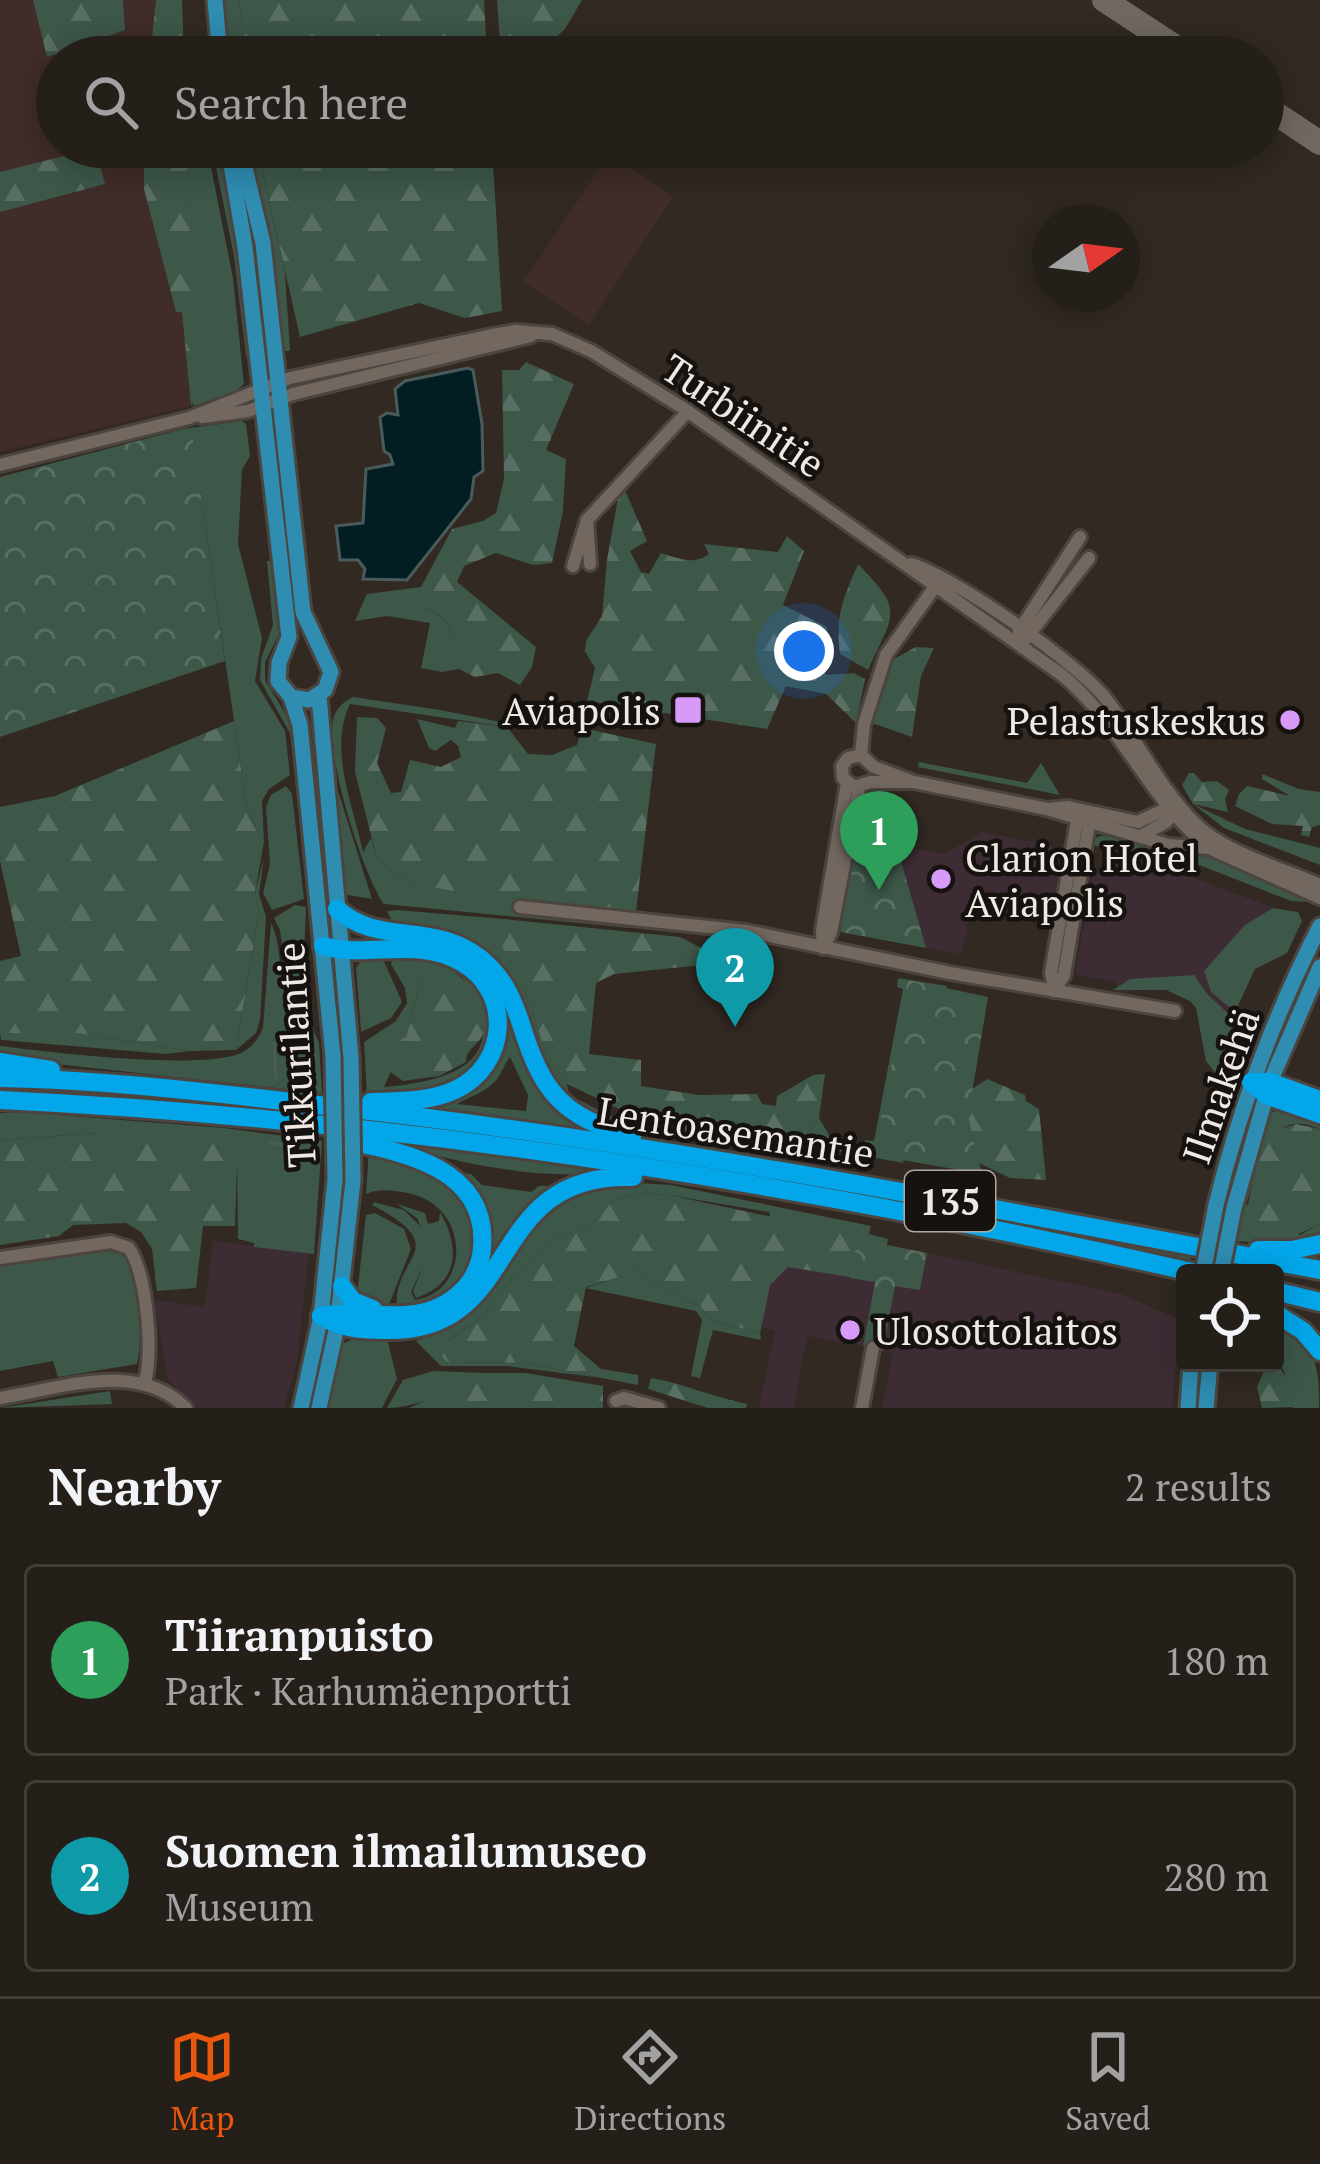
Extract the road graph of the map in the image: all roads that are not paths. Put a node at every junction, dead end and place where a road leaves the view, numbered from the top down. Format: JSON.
{"nodes":[{"id":1,"x":215,"y":0,"type":"edge"},
{"id":2,"x":218,"y":36,"type":"edge"},
{"id":3,"x":231,"y":168,"type":"edge"},
{"id":4,"x":245,"y":168,"type":"edge"},
{"id":5,"x":280,"y":391,"type":"junction"},
{"id":6,"x":262,"y":398,"type":"junction"},
{"id":7,"x":688,"y":411,"type":"junction"},
{"id":8,"x":0,"y":465,"type":"edge"},
{"id":9,"x":587,"y":520,"type":"junction"},
{"id":10,"x":1080,"y":537,"type":"dead end"},
{"id":11,"x":1089,"y":558,"type":"dead end"},
{"id":12,"x":590,"y":564,"type":"dead end"},
{"id":13,"x":573,"y":566,"type":"dead end"},
{"id":14,"x":938,"y":582,"type":"junction"},
{"id":15,"x":1023,"y":636,"type":"junction"},
{"id":16,"x":322,"y":653,"type":"junction"},
{"id":17,"x":284,"y":655,"type":"junction"},
{"id":18,"x":319,"y":696,"type":"junction"},
{"id":19,"x":291,"y":697,"type":"junction"},
{"id":20,"x":861,"y":754,"type":"junction"},
{"id":21,"x":874,"y":767,"type":"junction"},
{"id":22,"x":914,"y":782,"type":"junction"},
{"id":23,"x":859,"y":784,"type":"junction"},
{"id":24,"x":1173,"y":809,"type":"junction"},
{"id":25,"x":1084,"y":819,"type":"junction"},
{"id":26,"x":1141,"y":836,"type":"junction"},
{"id":27,"x":1209,"y":848,"type":"junction"},
{"id":28,"x":1320,"y":885,"type":"edge"},
{"id":29,"x":1320,"y":898,"type":"edge"},
{"id":30,"x":520,"y":907,"type":"dead end"},
{"id":31,"x":337,"y":909,"type":"junction"},
{"id":32,"x":1320,"y":926,"type":"edge"},
{"id":33,"x":399,"y":932,"type":"junction"},
{"id":34,"x":335,"y":945,"type":"junction"},
{"id":35,"x":824,"y":947,"type":"junction"},
{"id":36,"x":1320,"y":967,"type":"edge"},
{"id":37,"x":1054,"y":991,"type":"junction"},
{"id":38,"x":1175,"y":1011,"type":"dead end"},
{"id":39,"x":0,"y":1062,"type":"edge"},
{"id":40,"x":0,"y":1078,"type":"edge"},
{"id":41,"x":1262,"y":1086,"type":"junction"},
{"id":42,"x":138,"y":1087,"type":"junction"},
{"id":43,"x":1320,"y":1100,"type":"edge"},
{"id":44,"x":0,"y":1102,"type":"edge"},
{"id":45,"x":307,"y":1104,"type":"junction"},
{"id":46,"x":1320,"y":1114,"type":"edge"},
{"id":47,"x":257,"y":1120,"type":"junction"},
{"id":48,"x":682,"y":1153,"type":"junction"},
{"id":49,"x":686,"y":1176,"type":"junction"},
{"id":50,"x":344,"y":1180,"type":"junction"},
{"id":51,"x":1225,"y":1206,"type":"junction"},
{"id":52,"x":1320,"y":1244,"type":"edge"},
{"id":53,"x":1223,"y":1252,"type":"junction"},
{"id":54,"x":0,"y":1258,"type":"edge"},
{"id":55,"x":1137,"y":1260,"type":"junction"},
{"id":56,"x":1202,"y":1264,"type":"edge"},
{"id":57,"x":1222,"y":1264,"type":"edge"},
{"id":58,"x":1176,"y":1268,"type":"edge"},
{"id":59,"x":1320,"y":1270,"type":"edge"},
{"id":60,"x":1176,"y":1277,"type":"edge"},
{"id":61,"x":342,"y":1286,"type":"junction"},
{"id":62,"x":1284,"y":1293,"type":"edge"},
{"id":63,"x":1320,"y":1302,"type":"edge"},
{"id":64,"x":394,"y":1316,"type":"junction"},
{"id":65,"x":332,"y":1318,"type":"junction"},
{"id":66,"x":1284,"y":1318,"type":"edge"},
{"id":67,"x":873,"y":1348,"type":"dead end"},
{"id":68,"x":1320,"y":1351,"type":"edge"},
{"id":69,"x":1190,"y":1372,"type":"edge"},
{"id":70,"x":1209,"y":1372,"type":"edge"},
{"id":71,"x":145,"y":1382,"type":"junction"},
{"id":72,"x":162,"y":1390,"type":"junction"},
{"id":73,"x":0,"y":1398,"type":"edge"},
{"id":74,"x":616,"y":1401,"type":"dead end"},
{"id":75,"x":176,"y":1408,"type":"edge"},
{"id":76,"x":186,"y":1408,"type":"edge"},
{"id":77,"x":301,"y":1408,"type":"edge"},
{"id":78,"x":319,"y":1408,"type":"edge"},
{"id":79,"x":659,"y":1408,"type":"edge"},
{"id":80,"x":862,"y":1408,"type":"edge"},
{"id":81,"x":1188,"y":1408,"type":"edge"},
{"id":82,"x":1207,"y":1408,"type":"edge"}],
"edges":[{"from":1,"to":2,"type":"main road"},
{"from":3,"to":6,"type":"main road"},
{"from":4,"to":5,"type":"main road"},
{"from":5,"to":6,"type":"street","name":"Turbiinitie"},
{"from":5,"to":7,"type":"street","name":"Turbiinitie"},
{"from":5,"to":16,"type":"main road"},
{"from":6,"to":8,"type":"street","name":"Turbiinitie"},
{"from":6,"to":17,"type":"main road"},
{"from":7,"to":9,"type":"street"},
{"from":7,"to":14,"type":"street","name":"Turbiinitie"},
{"from":9,"to":12,"type":"street"},
{"from":9,"to":13,"type":"street"},
{"from":10,"to":15,"type":"street"},
{"from":11,"to":15,"type":"street"},
{"from":14,"to":15,"type":"street","name":"Turbiinitie"},
{"from":14,"to":20,"type":"street"},
{"from":15,"to":24,"type":"street","name":"Turbiinitie"},
{"from":16,"to":17,"type":"main road"},
{"from":16,"to":18,"type":"main road"},
{"from":17,"to":19,"type":"main road"},
{"from":18,"to":19,"type":"main road"},
{"from":18,"to":31,"type":"main road","name":"Tikkurilantie"},
{"from":19,"to":34,"type":"main road","name":"Tikkurilantie"},
{"from":20,"to":21,"type":"street"},
{"from":20,"to":23,"type":"street"},
{"from":21,"to":22,"type":"street"},
{"from":21,"to":23,"type":"street"},
{"from":22,"to":23,"type":"street"},
{"from":22,"to":25,"type":"street"},
{"from":23,"to":35,"type":"street"},
{"from":24,"to":25,"type":"street"},
{"from":24,"to":26,"type":"street"},
{"from":24,"to":27,"type":"street","name":"Turbiinitie"},
{"from":24,"to":28,"type":"street"},
{"from":25,"to":26,"type":"street"},
{"from":25,"to":37,"type":"street"},
{"from":26,"to":27,"type":"street"},
{"from":27,"to":29,"type":"street"},
{"from":30,"to":35,"type":"street"},
{"from":31,"to":33,"type":"highway"},
{"from":31,"to":34,"type":"main road","name":"Tikkurilantie"},
{"from":32,"to":41,"type":"main road","name":"Ilmakehä"},
{"from":33,"to":34,"type":"highway"},
{"from":33,"to":48,"type":"highway"},
{"from":34,"to":45,"type":"highway"},
{"from":34,"to":50,"type":"main road","name":"Tikkurilantie","bridge":true},
{"from":34,"to":50,"type":"main road","name":"Tikkurilantie","bridge":true},
{"from":35,"to":37,"type":"street"},
{"from":36,"to":41,"type":"main road","name":"Ilmakehä"},
{"from":37,"to":38,"type":"street"},
{"from":39,"to":42,"type":"highway","number":"135"},
{"from":40,"to":42,"type":"highway"},
{"from":41,"to":43,"type":"highway"},
{"from":41,"to":46,"type":"highway"},
{"from":41,"to":51,"type":"main road","name":"Ilmakehä"},
{"from":42,"to":45,"type":"highway","name":"Lentoasemantie","number":"135"},
{"from":44,"to":47,"type":"highway","name":"Lentoasemantie","number":"135"},
{"from":45,"to":48,"type":"highway","name":"Lentoasemantie","number":"135"},
{"from":47,"to":49,"type":"highway","name":"Lentoasemantie","number":"135"},
{"from":47,"to":64,"type":"highway"},
{"from":48,"to":53,"type":"highway","name":"Lentoasemantie","number":"135"},
{"from":49,"to":55,"type":"highway","name":"Lentoasemantie","number":"135"},
{"from":49,"to":65,"type":"highway"},
{"from":50,"to":61,"type":"main road","name":"Tikkurilantie"},
{"from":50,"to":65,"type":"main road","name":"Tikkurilantie"},
{"from":51,"to":56,"type":"main road","name":"Ilmakehä","bridge":true},
{"from":51,"to":57,"type":"main road","name":"Ilmakehä","bridge":true},
{"from":52,"to":53,"type":"highway"},
{"from":53,"to":59,"type":"highway","name":"Lentoasemantie","number":"135"},
{"from":54,"to":71,"type":"street"},
{"from":55,"to":58,"type":"highway","name":"Lentoasemantie","number":"135"},
{"from":55,"to":60,"type":"highway"},
{"from":61,"to":64,"type":"highway"},
{"from":61,"to":65,"type":"main road","name":"Tikkurilantie"},
{"from":62,"to":63,"type":"highway"},
{"from":64,"to":65,"type":"highway"},
{"from":65,"to":77,"type":"main road","name":"Tikkurilantie"},
{"from":65,"to":78,"type":"main road","name":"Tikkurilantie"},
{"from":66,"to":68,"type":"highway"},
{"from":67,"to":80,"type":"street"},
{"from":69,"to":81,"type":"main road"},
{"from":70,"to":82,"type":"main road"},
{"from":71,"to":72,"type":"street"},
{"from":71,"to":73,"type":"street"},
{"from":72,"to":75,"type":"street"},
{"from":72,"to":76,"type":"street"},
{"from":74,"to":79,"type":"street"}]}
